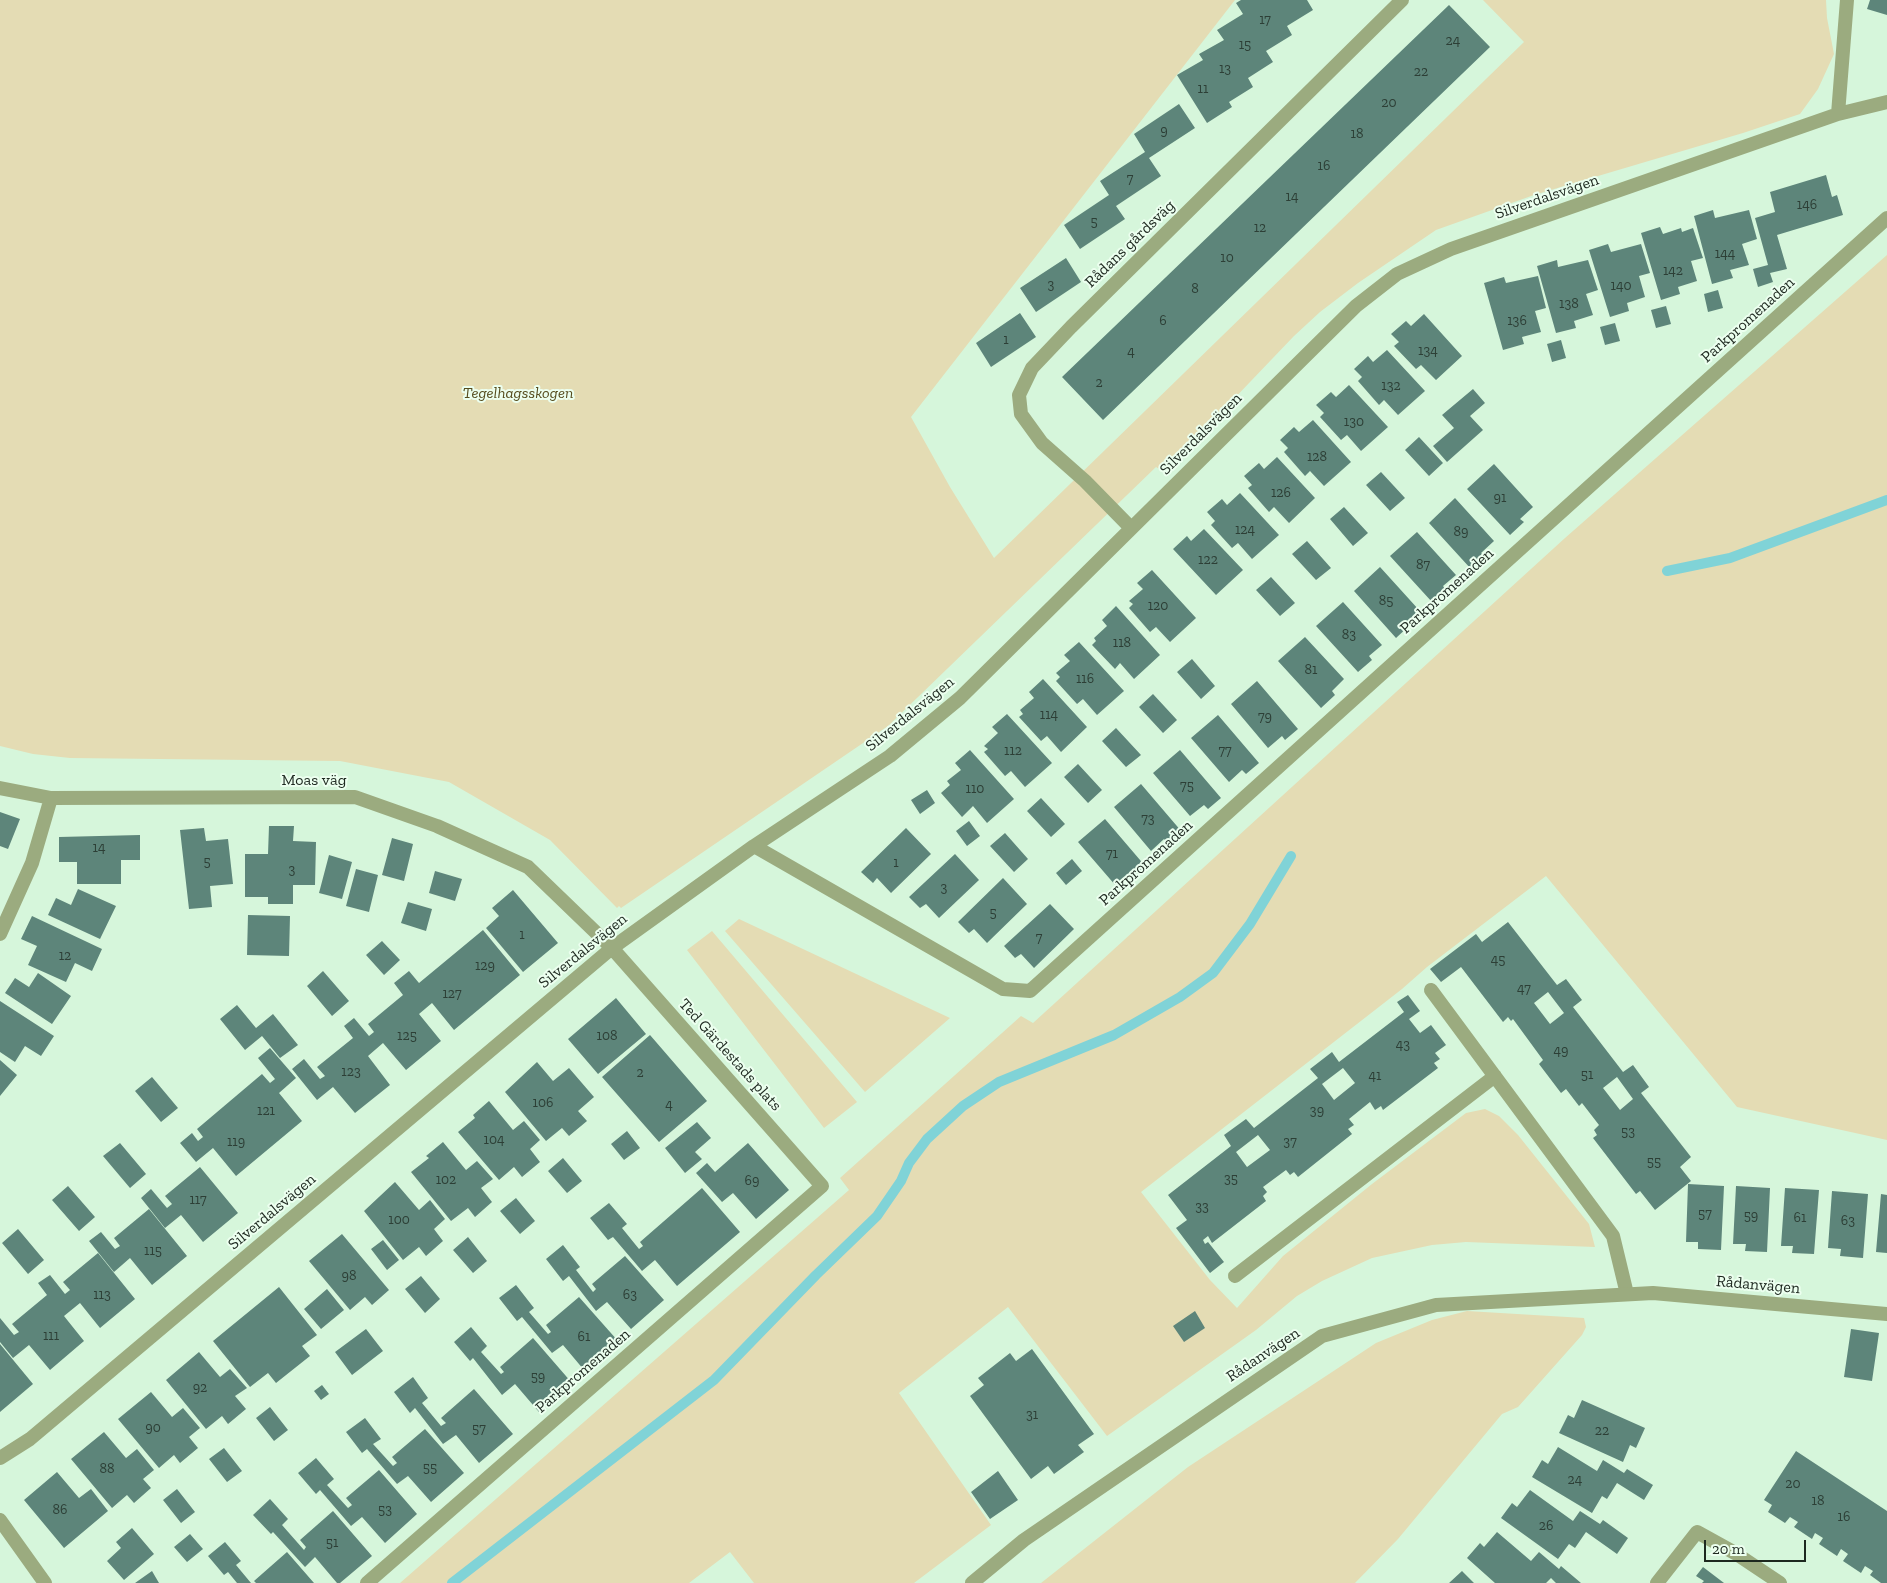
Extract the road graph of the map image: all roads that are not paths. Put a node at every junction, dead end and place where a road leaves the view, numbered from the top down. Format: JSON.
{"nodes":[{"id":1,"x":1402,"y":0,"type":"edge"},
{"id":2,"x":1847,"y":0,"type":"edge"},
{"id":3,"x":1887,"y":102,"type":"edge"},
{"id":4,"x":1838,"y":114,"type":"junction"},
{"id":5,"x":1887,"y":218,"type":"edge"},
{"id":6,"x":1131,"y":528,"type":"junction"},
{"id":7,"x":0,"y":788,"type":"edge"},
{"id":8,"x":51,"y":798,"type":"junction"},
{"id":9,"x":754,"y":846,"type":"junction"},
{"id":10,"x":0,"y":934,"type":"edge"},
{"id":11,"x":612,"y":948,"type":"junction"},
{"id":12,"x":1431,"y":990,"type":"dead end"},
{"id":13,"x":1495,"y":1076,"type":"junction"},
{"id":14,"x":822,"y":1186,"type":"joint"},
{"id":15,"x":1235,"y":1276,"type":"dead end"},
{"id":16,"x":1627,"y":1294,"type":"junction"},
{"id":17,"x":1887,"y":1314,"type":"edge"},
{"id":18,"x":0,"y":1458,"type":"edge"},
{"id":19,"x":0,"y":1520,"type":"edge"},
{"id":20,"x":45,"y":1583,"type":"edge"},
{"id":21,"x":368,"y":1583,"type":"edge"},
{"id":22,"x":972,"y":1583,"type":"edge"},
{"id":23,"x":1657,"y":1583,"type":"edge"},
{"id":24,"x":1780,"y":1583,"type":"edge"}],
"edges":[{"from":1,"to":6,"type":"street","name":"Rådans gårdsväg"},
{"from":2,"to":4,"type":"street"},
{"from":3,"to":4,"type":"street","name":"Silverdalsvägen"},
{"from":4,"to":6,"type":"street","name":"Silverdalsvägen"},
{"from":5,"to":9,"type":"street","name":"Parkpromenaden"},
{"from":6,"to":9,"type":"street","name":"Silverdalsvägen"},
{"from":7,"to":8,"type":"street","name":"Moas väg"},
{"from":8,"to":10,"type":"street"},
{"from":8,"to":11,"type":"street","name":"Moas väg"},
{"from":9,"to":11,"type":"street","name":"Silverdalsvägen"},
{"from":11,"to":14,"type":"street","name":"Ted Gärdestads plats"},
{"from":11,"to":18,"type":"street","name":"Silverdalsvägen"},
{"from":12,"to":13,"type":"street"},
{"from":13,"to":15,"type":"street"},
{"from":13,"to":16,"type":"street"},
{"from":14,"to":21,"type":"street","name":"Parkpromenaden"},
{"from":16,"to":17,"type":"street","name":"Rådanvägen"},
{"from":16,"to":22,"type":"street","name":"Rådanvägen"},
{"from":19,"to":20,"type":"street"},
{"from":23,"to":24,"type":"street"}]}
